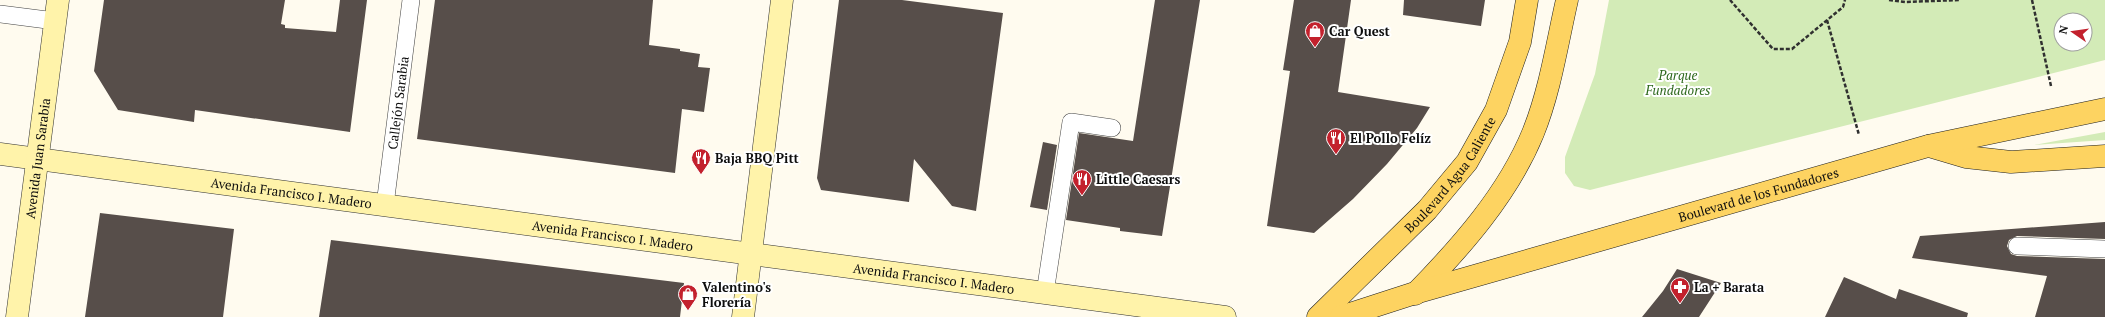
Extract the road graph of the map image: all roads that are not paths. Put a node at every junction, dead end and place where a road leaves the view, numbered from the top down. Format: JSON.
{"nodes":[{"id":1,"x":411,"y":0,"type":"edge"},
{"id":2,"x":782,"y":0,"type":"edge"},
{"id":3,"x":1527,"y":0,"type":"edge"},
{"id":4,"x":1567,"y":0,"type":"edge"},
{"id":5,"x":56,"y":10,"type":"edge"},
{"id":6,"x":0,"y":14,"type":"edge"},
{"id":7,"x":2105,"y":109,"type":"edge"},
{"id":8,"x":1112,"y":128,"type":"dead end"},
{"id":9,"x":1928,"y":146,"type":"junction"},
{"id":10,"x":0,"y":154,"type":"edge"},
{"id":11,"x":2105,"y":156,"type":"edge"},
{"id":12,"x":38,"y":159,"type":"junction"},
{"id":13,"x":385,"y":205,"type":"junction"},
{"id":14,"x":2017,"y":246,"type":"dead end"},
{"id":15,"x":2105,"y":249,"type":"edge"},
{"id":16,"x":751,"y":254,"type":"junction"},
{"id":17,"x":1045,"y":293,"type":"junction"},
{"id":18,"x":1415,"y":293,"type":"junction"},
{"id":19,"x":18,"y":317,"type":"edge"},
{"id":20,"x":743,"y":317,"type":"edge"},
{"id":21,"x":1225,"y":317,"type":"edge"},
{"id":22,"x":1318,"y":317,"type":"edge"},
{"id":23,"x":1341,"y":317,"type":"edge"},
{"id":24,"x":1386,"y":317,"type":"edge"}],
"edges":[{"from":1,"to":13,"type":"lane","name":"Callejón Sarabia"},
{"from":2,"to":16,"type":"street"},
{"from":3,"to":22,"type":"main road","name":"Boulevard Agua Caliente"},
{"from":4,"to":18,"type":"main road"},
{"from":5,"to":6,"type":"lane"},
{"from":5,"to":12,"type":"street","name":"Avenida Juan Sarabia"},
{"from":7,"to":9,"type":"main road","name":"Boulevard de los Fundadores"},
{"from":8,"to":17,"type":"lane"},
{"from":9,"to":11,"type":"main road"},
{"from":9,"to":18,"type":"main road","name":"Boulevard de los Fundadores"},
{"from":10,"to":12,"type":"street","name":"Avenida Francisco I. Madero"},
{"from":12,"to":13,"type":"street","name":"Avenida Francisco I. Madero"},
{"from":12,"to":19,"type":"street","name":"Avenida Juan Sarabia"},
{"from":13,"to":16,"type":"street","name":"Avenida Francisco I. Madero"},
{"from":14,"to":15,"type":"lane"},
{"from":16,"to":17,"type":"street","name":"Avenida Francisco I. Madero"},
{"from":16,"to":20,"type":"street"},
{"from":17,"to":21,"type":"street","name":"Avenida Francisco I. Madero"},
{"from":18,"to":23,"type":"main road","name":"Boulevard de los Fundadores"},
{"from":18,"to":24,"type":"main road"}]}
